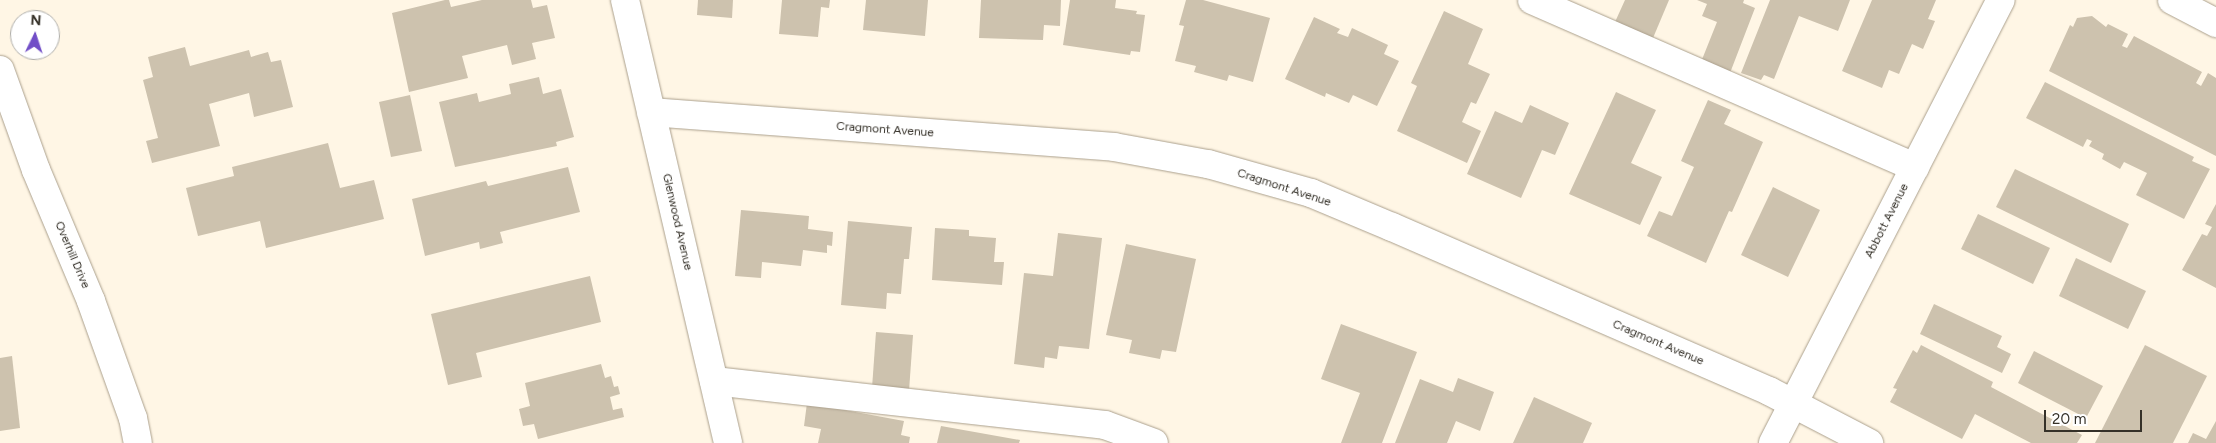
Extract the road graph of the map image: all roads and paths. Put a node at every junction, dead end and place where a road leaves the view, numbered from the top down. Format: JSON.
{"nodes":[{"id":1,"x":625,"y":0,"type":"edge"},
{"id":2,"x":1532,"y":0,"type":"edge"},
{"id":3,"x":2001,"y":0,"type":"edge"},
{"id":4,"x":2172,"y":0,"type":"edge"},
{"id":5,"x":2216,"y":23,"type":"edge"},
{"id":6,"x":0,"y":70,"type":"edge"},
{"id":7,"x":651,"y":112,"type":"junction"},
{"id":8,"x":1915,"y":168,"type":"junction"},
{"id":9,"x":714,"y":381,"type":"junction"},
{"id":10,"x":1794,"y":404,"type":"junction"},
{"id":11,"x":138,"y":443,"type":"edge"},
{"id":12,"x":728,"y":443,"type":"edge"},
{"id":13,"x":1154,"y":443,"type":"edge"},
{"id":14,"x":1773,"y":443,"type":"edge"},
{"id":15,"x":1870,"y":443,"type":"edge"}],
"edges":[{"from":1,"to":7,"type":"street","name":"Glenwood Avenue"},
{"from":2,"to":8,"type":"street"},
{"from":3,"to":8,"type":"street","name":"Abbott Avenue"},
{"from":4,"to":5,"type":"street"},
{"from":6,"to":11,"type":"street","name":"Overhill Drive"},
{"from":7,"to":9,"type":"street","name":"Glenwood Avenue"},
{"from":7,"to":10,"type":"street","name":"Cragmont Avenue"},
{"from":8,"to":10,"type":"street","name":"Abbott Avenue"},
{"from":9,"to":12,"type":"street","name":"Glenwood Avenue"},
{"from":9,"to":13,"type":"street"},
{"from":10,"to":14,"type":"street","name":"Abbott Avenue"},
{"from":10,"to":15,"type":"street","name":"Cragmont Avenue"}]}
